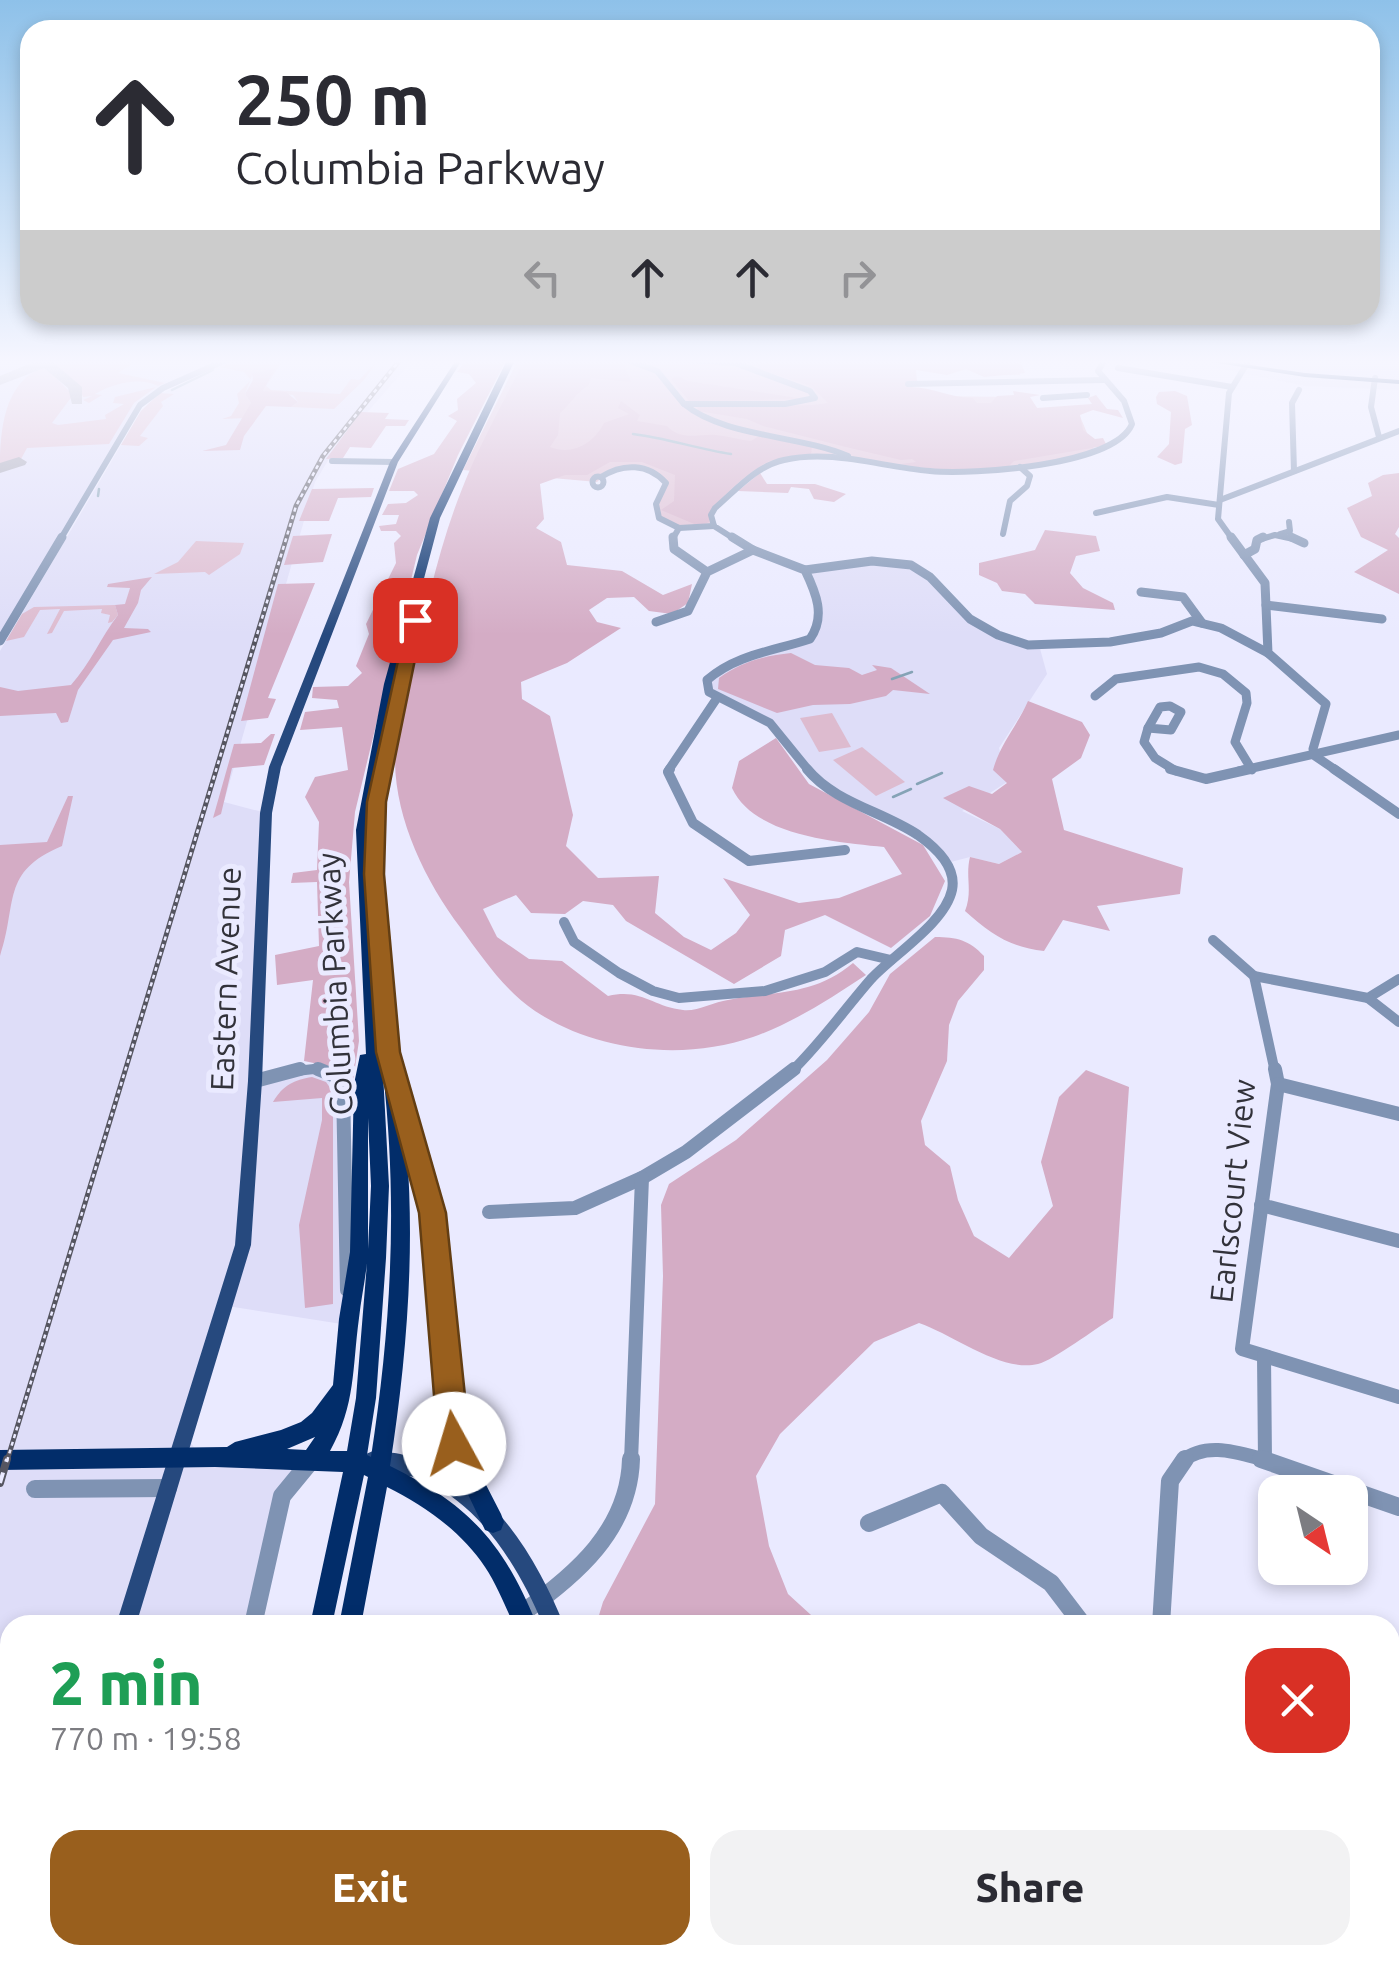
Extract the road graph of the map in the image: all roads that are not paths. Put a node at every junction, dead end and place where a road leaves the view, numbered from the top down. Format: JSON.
{"nodes":[{"id":1,"x":112,"y":452,"type":"edge"},
{"id":2,"x":401,"y":452,"type":"edge"},
{"id":3,"x":469,"y":452,"type":"edge"},
{"id":4,"x":472,"y":452,"type":"edge"},
{"id":5,"x":839,"y":452,"type":"edge"},
{"id":6,"x":1095,"y":452,"type":"edge"},
{"id":7,"x":1225,"y":452,"type":"edge"},
{"id":8,"x":1293,"y":452,"type":"edge"},
{"id":9,"x":1341,"y":452,"type":"edge"},
{"id":10,"x":850,"y":459,"type":"junction"},
{"id":11,"x":332,"y":462,"type":"dead end"},
{"id":12,"x":394,"y":462,"type":"junction"},
{"id":13,"x":1020,"y":467,"type":"junction"},
{"id":14,"x":1294,"y":470,"type":"junction"},
{"id":15,"x":601,"y":477,"type":"dead end"},
{"id":16,"x":1220,"y":502,"type":"junction"},
{"id":17,"x":1096,"y":513,"type":"dead end"},
{"id":18,"x":1289,"y":522,"type":"dead end"},
{"id":19,"x":714,"y":526,"type":"junction"},
{"id":20,"x":679,"y":528,"type":"junction"},
{"id":21,"x":1003,"y":534,"type":"dead end"},
{"id":22,"x":1280,"y":534,"type":"junction"},
{"id":23,"x":1304,"y":543,"type":"dead end"},
{"id":24,"x":752,"y":550,"type":"junction"},
{"id":25,"x":1244,"y":555,"type":"junction"},
{"id":26,"x":805,"y":570,"type":"junction"},
{"id":27,"x":707,"y":572,"type":"junction"},
{"id":28,"x":1141,"y":592,"type":"dead end"},
{"id":29,"x":1266,"y":606,"type":"junction"},
{"id":30,"x":1382,"y":619,"type":"dead end"},
{"id":31,"x":656,"y":622,"type":"dead end"},
{"id":32,"x":1202,"y":622,"type":"junction"},
{"id":33,"x":0,"y":641,"type":"edge"},
{"id":34,"x":1268,"y":653,"type":"junction"},
{"id":35,"x":1095,"y":696,"type":"dead end"},
{"id":36,"x":716,"y":698,"type":"junction"},
{"id":37,"x":1148,"y":728,"type":"dead end"},
{"id":38,"x":1399,"y":735,"type":"edge"},
{"id":39,"x":1315,"y":756,"type":"junction"},
{"id":40,"x":1252,"y":770,"type":"junction"},
{"id":41,"x":1399,"y":814,"type":"edge"},
{"id":42,"x":845,"y":850,"type":"dead end"},
{"id":43,"x":564,"y":922,"type":"dead end"},
{"id":44,"x":1213,"y":940,"type":"dead end"},
{"id":45,"x":891,"y":960,"type":"junction"},
{"id":46,"x":1254,"y":976,"type":"junction"},
{"id":47,"x":1399,"y":979,"type":"edge"},
{"id":48,"x":1368,"y":998,"type":"junction"},
{"id":49,"x":1399,"y":1022,"type":"edge"},
{"id":50,"x":371,"y":1032,"type":"junction"},
{"id":51,"x":388,"y":1052,"type":"junction"},
{"id":52,"x":255,"y":1081,"type":"junction"},
{"id":53,"x":1278,"y":1084,"type":"junction"},
{"id":54,"x":1399,"y":1114,"type":"edge"},
{"id":55,"x":642,"y":1178,"type":"junction"},
{"id":56,"x":1261,"y":1205,"type":"junction"},
{"id":57,"x":489,"y":1212,"type":"dead end"},
{"id":58,"x":1399,"y":1242,"type":"edge"},
{"id":59,"x":348,"y":1325,"type":"junction"},
{"id":60,"x":1264,"y":1356,"type":"junction"},
{"id":61,"x":344,"y":1375,"type":"junction"},
{"id":62,"x":1399,"y":1397,"type":"edge"},
{"id":63,"x":205,"y":1458,"type":"junction"},
{"id":64,"x":312,"y":1459,"type":"junction"},
{"id":65,"x":0,"y":1460,"type":"edge"},
{"id":66,"x":359,"y":1462,"type":"junction"},
{"id":67,"x":1265,"y":1462,"type":"junction"},
{"id":68,"x":168,"y":1488,"type":"junction"},
{"id":69,"x":35,"y":1489,"type":"dead end"},
{"id":70,"x":1399,"y":1507,"type":"edge"},
{"id":71,"x":493,"y":1522,"type":"junction"},
{"id":72,"x":868,"y":1523,"type":"dead end"},
{"id":73,"x":544,"y":1598,"type":"junction"},
{"id":74,"x":129,"y":1615,"type":"edge"},
{"id":75,"x":254,"y":1615,"type":"edge"},
{"id":76,"x":323,"y":1615,"type":"edge"},
{"id":77,"x":352,"y":1615,"type":"edge"},
{"id":78,"x":522,"y":1615,"type":"edge"},
{"id":79,"x":528,"y":1615,"type":"edge"},
{"id":80,"x":550,"y":1615,"type":"edge"},
{"id":81,"x":1075,"y":1615,"type":"edge"},
{"id":82,"x":1161,"y":1615,"type":"edge"}],
"edges":[{"from":1,"to":33,"type":"street"},
{"from":2,"to":12,"type":"main road","name":"Eastern Avenue"},
{"from":3,"to":50,"type":"highway","name":"Columbia Parkway"},
{"from":4,"to":51,"type":"highway","name":"Columbia Parkway"},
{"from":5,"to":10,"type":"street"},
{"from":6,"to":13,"type":"street"},
{"from":7,"to":16,"type":"street"},
{"from":8,"to":14,"type":"street"},
{"from":9,"to":14,"type":"street"},
{"from":10,"to":13,"type":"street"},
{"from":10,"to":19,"type":"street"},
{"from":11,"to":12,"type":"street"},
{"from":12,"to":52,"type":"main road","name":"Eastern Avenue"},
{"from":13,"to":21,"type":"street"},
{"from":14,"to":16,"type":"street"},
{"from":15,"to":20,"type":"street"},
{"from":16,"to":17,"type":"street"},
{"from":16,"to":25,"type":"street"},
{"from":18,"to":22,"type":"street"},
{"from":19,"to":20,"type":"street"},
{"from":19,"to":24,"type":"street"},
{"from":20,"to":27,"type":"street"},
{"from":22,"to":23,"type":"street"},
{"from":22,"to":25,"type":"street"},
{"from":24,"to":26,"type":"street"},
{"from":24,"to":27,"type":"street"},
{"from":25,"to":29,"type":"street"},
{"from":26,"to":32,"type":"street"},
{"from":26,"to":36,"type":"street"},
{"from":27,"to":31,"type":"street"},
{"from":28,"to":32,"type":"street"},
{"from":29,"to":30,"type":"street"},
{"from":29,"to":34,"type":"street"},
{"from":32,"to":34,"type":"street"},
{"from":34,"to":39,"type":"street"},
{"from":35,"to":40,"type":"street"},
{"from":36,"to":42,"type":"street"},
{"from":36,"to":45,"type":"street"},
{"from":37,"to":40,"type":"street"},
{"from":38,"to":39,"type":"street"},
{"from":39,"to":40,"type":"street"},
{"from":39,"to":41,"type":"street"},
{"from":43,"to":45,"type":"street"},
{"from":44,"to":46,"type":"street"},
{"from":45,"to":55,"type":"street"},
{"from":46,"to":48,"type":"street"},
{"from":46,"to":53,"type":"street","name":"Earlscourt View"},
{"from":47,"to":48,"type":"street"},
{"from":48,"to":49,"type":"street"},
{"from":50,"to":59,"type":"highway"},
{"from":50,"to":76,"type":"highway","name":"Columbia Parkway"},
{"from":51,"to":71,"type":"highway"},
{"from":51,"to":77,"type":"highway","name":"Columbia Parkway"},
{"from":52,"to":59,"type":"street"},
{"from":52,"to":68,"type":"main road","name":"Eastern Avenue"},
{"from":53,"to":54,"type":"street"},
{"from":53,"to":56,"type":"street","name":"Earlscourt View"},
{"from":55,"to":57,"type":"street"},
{"from":55,"to":73,"type":"street"},
{"from":56,"to":58,"type":"street"},
{"from":56,"to":60,"type":"street","name":"Earlscourt View"},
{"from":59,"to":61,"type":"highway"},
{"from":60,"to":62,"type":"street"},
{"from":60,"to":67,"type":"street"},
{"from":61,"to":63,"type":"highway"},
{"from":61,"to":64,"type":"highway"},
{"from":63,"to":64,"type":"highway"},
{"from":63,"to":65,"type":"highway"},
{"from":64,"to":66,"type":"highway"},
{"from":64,"to":75,"type":"street"},
{"from":66,"to":71,"type":"main road"},
{"from":66,"to":78,"type":"highway"},
{"from":67,"to":70,"type":"street"},
{"from":67,"to":82,"type":"street"},
{"from":68,"to":69,"type":"street"},
{"from":68,"to":74,"type":"main road","name":"Eastern Avenue"},
{"from":71,"to":73,"type":"main road"},
{"from":72,"to":81,"type":"street"},
{"from":73,"to":79,"type":"street"},
{"from":73,"to":80,"type":"main road"}]}
